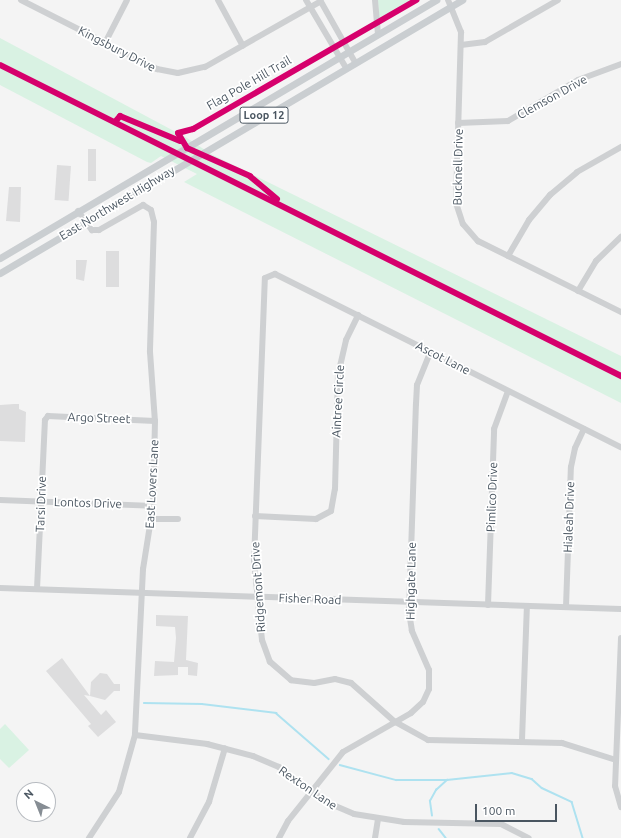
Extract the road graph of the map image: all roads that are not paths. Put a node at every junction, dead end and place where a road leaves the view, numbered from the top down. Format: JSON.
{"nodes":[{"id":1,"x":21,"y":0,"type":"edge"},
{"id":2,"x":127,"y":0,"type":"edge"},
{"id":3,"x":218,"y":0,"type":"edge"},
{"id":4,"x":306,"y":0,"type":"edge"},
{"id":5,"x":320,"y":0,"type":"edge"},
{"id":6,"x":375,"y":0,"type":"edge"},
{"id":7,"x":436,"y":0,"type":"edge"},
{"id":8,"x":462,"y":0,"type":"edge"},
{"id":9,"x":558,"y":0,"type":"edge"},
{"id":10,"x":450,"y":3,"type":"edge"},
{"id":11,"x":310,"y":7,"type":"junction"},
{"id":12,"x":378,"y":34,"type":"junction"},
{"id":13,"x":105,"y":43,"type":"junction"},
{"id":14,"x":461,"y":45,"type":"junction"},
{"id":15,"x":243,"y":46,"type":"junction"},
{"id":16,"x":350,"y":51,"type":"junction"},
{"id":17,"x":340,"y":57,"type":"junction"},
{"id":18,"x":355,"y":62,"type":"junction"},
{"id":19,"x":621,"y":64,"type":"edge"},
{"id":20,"x":346,"y":68,"type":"junction"},
{"id":21,"x":458,"y":123,"type":"junction"},
{"id":22,"x":621,"y":147,"type":"edge"},
{"id":23,"x":78,"y":212,"type":"junction"},
{"id":24,"x":86,"y":222,"type":"junction"},
{"id":25,"x":621,"y":237,"type":"edge"},
{"id":26,"x":508,"y":256,"type":"junction"},
{"id":27,"x":0,"y":258,"type":"edge"},
{"id":28,"x":0,"y":272,"type":"edge"},
{"id":29,"x":265,"y":278,"type":"joint"},
{"id":30,"x":578,"y":290,"type":"junction"},
{"id":31,"x":621,"y":312,"type":"edge"},
{"id":32,"x":358,"y":316,"type":"junction"},
{"id":33,"x":430,"y":352,"type":"junction"},
{"id":34,"x":508,"y":391,"type":"junction"},
{"id":35,"x":45,"y":420,"type":"joint"},
{"id":36,"x":155,"y":420,"type":"junction"},
{"id":37,"x":584,"y":429,"type":"junction"},
{"id":38,"x":621,"y":447,"type":"edge"},
{"id":39,"x":0,"y":500,"type":"edge"},
{"id":40,"x":40,"y":502,"type":"junction"},
{"id":41,"x":152,"y":506,"type":"junction"},
{"id":42,"x":255,"y":516,"type":"junction"},
{"id":43,"x":152,"y":518,"type":"junction"},
{"id":44,"x":178,"y":519,"type":"dead end"},
{"id":45,"x":0,"y":588,"type":"edge"},
{"id":46,"x":37,"y":589,"type":"junction"},
{"id":47,"x":141,"y":593,"type":"junction"},
{"id":48,"x":257,"y":597,"type":"junction"},
{"id":49,"x":410,"y":602,"type":"junction"},
{"id":50,"x":488,"y":605,"type":"junction"},
{"id":51,"x":527,"y":606,"type":"junction"},
{"id":52,"x":566,"y":607,"type":"junction"},
{"id":53,"x":621,"y":609,"type":"edge"},
{"id":54,"x":621,"y":638,"type":"edge"},
{"id":55,"x":395,"y":722,"type":"junction"},
{"id":56,"x":135,"y":735,"type":"junction"},
{"id":57,"x":522,"y":740,"type":"junction"},
{"id":58,"x":225,"y":748,"type":"junction"},
{"id":59,"x":616,"y":760,"type":"junction"},
{"id":60,"x":311,"y":792,"type":"junction"},
{"id":61,"x":621,"y":806,"type":"edge"},
{"id":62,"x":378,"y":820,"type":"junction"},
{"id":63,"x":89,"y":838,"type":"edge"},
{"id":64,"x":190,"y":838,"type":"edge"},
{"id":65,"x":279,"y":838,"type":"edge"},
{"id":66,"x":375,"y":838,"type":"edge"},
{"id":67,"x":528,"y":838,"type":"edge"}],
"edges":[{"from":1,"to":13,"type":"street","name":"Kingsbury Drive"},
{"from":2,"to":13,"type":"street"},
{"from":3,"to":15,"type":"street"},
{"from":4,"to":11,"type":"street"},
{"from":5,"to":11,"type":"street","name":"Kingsbury Drive"},
{"from":5,"to":16,"type":"street"},
{"from":6,"to":12,"type":"street"},
{"from":7,"to":12,"type":"main road","name":"East Northwest Highway","number":"Loop 12"},
{"from":8,"to":10,"type":"main road","name":"East Northwest Highway","number":"Loop 12"},
{"from":9,"to":14,"type":"street"},
{"from":10,"to":14,"type":"street","name":"Bucknell Drive"},
{"from":10,"to":18,"type":"main road","name":"East Northwest Highway","number":"Loop 12"},
{"from":11,"to":15,"type":"street","name":"Kingsbury Drive"},
{"from":11,"to":17,"type":"street"},
{"from":12,"to":16,"type":"main road","name":"East Northwest Highway","number":"Loop 12"},
{"from":13,"to":15,"type":"street","name":"Kingsbury Drive"},
{"from":14,"to":21,"type":"street","name":"Bucknell Drive"},
{"from":16,"to":17,"type":"main road","name":"East Northwest Highway","number":"Loop 12"},
{"from":16,"to":18,"type":"street"},
{"from":17,"to":20,"type":"street"},
{"from":17,"to":23,"type":"main road","name":"East Northwest Highway","number":"Loop 12"},
{"from":18,"to":20,"type":"main road","name":"East Northwest Highway","number":"Loop 12"},
{"from":19,"to":21,"type":"street","name":"Clemson Drive"},
{"from":20,"to":24,"type":"main road","name":"East Northwest Highway","number":"Loop 12"},
{"from":21,"to":26,"type":"street","name":"Bucknell Drive"},
{"from":22,"to":26,"type":"street"},
{"from":23,"to":24,"type":"street","name":"East Lovers Lane"},
{"from":23,"to":27,"type":"main road","name":"East Northwest Highway","number":"Loop 12"},
{"from":24,"to":28,"type":"main road","name":"East Northwest Highway","number":"Loop 12"},
{"from":24,"to":36,"type":"street","name":"East Lovers Lane"},
{"from":25,"to":30,"type":"street"},
{"from":26,"to":30,"type":"street","name":"Bucknell Drive"},
{"from":29,"to":32,"type":"street","name":"Ascot Lane"},
{"from":29,"to":42,"type":"street","name":"Ridgemont Drive"},
{"from":30,"to":31,"type":"street","name":"Bucknell Drive"},
{"from":32,"to":33,"type":"street","name":"Ascot Lane"},
{"from":32,"to":42,"type":"street","name":"Aintree Circle"},
{"from":33,"to":34,"type":"street","name":"Ascot Lane"},
{"from":33,"to":49,"type":"street","name":"Highgate Lane"},
{"from":34,"to":37,"type":"street","name":"Ascot Lane"},
{"from":34,"to":50,"type":"street","name":"Pimlico Drive"},
{"from":35,"to":36,"type":"street","name":"Argo Street"},
{"from":35,"to":40,"type":"street","name":"Tarsi Drive"},
{"from":36,"to":41,"type":"street","name":"East Lovers Lane"},
{"from":37,"to":38,"type":"street","name":"Ascot Lane"},
{"from":37,"to":52,"type":"street","name":"Hialeah Drive"},
{"from":39,"to":40,"type":"street","name":"Lontos Drive"},
{"from":40,"to":41,"type":"street","name":"Lontos Drive"},
{"from":40,"to":46,"type":"street","name":"Tarsi Drive"},
{"from":41,"to":43,"type":"street","name":"East Lovers Lane"},
{"from":42,"to":48,"type":"street","name":"Ridgemont Drive"},
{"from":43,"to":44,"type":"street"},
{"from":43,"to":47,"type":"street","name":"East Lovers Lane"},
{"from":45,"to":46,"type":"street","name":"Fisher Road"},
{"from":46,"to":47,"type":"street","name":"Fisher Road"},
{"from":47,"to":48,"type":"street","name":"Fisher Road"},
{"from":47,"to":56,"type":"street","name":"East Lovers Lane"},
{"from":48,"to":49,"type":"street","name":"Fisher Road"},
{"from":48,"to":55,"type":"street","name":"Ridgemont Drive"},
{"from":49,"to":50,"type":"street","name":"Fisher Road"},
{"from":49,"to":55,"type":"street","name":"Highgate Lane"},
{"from":50,"to":51,"type":"street","name":"Fisher Road"},
{"from":51,"to":52,"type":"street","name":"Fisher Road"},
{"from":51,"to":57,"type":"street"},
{"from":52,"to":53,"type":"street","name":"Fisher Road"},
{"from":54,"to":59,"type":"street"},
{"from":55,"to":57,"type":"street","name":"Ridgemont Drive"},
{"from":55,"to":60,"type":"street","name":"Highgate Lane"},
{"from":56,"to":58,"type":"street","name":"Rexton Lane"},
{"from":56,"to":63,"type":"street","name":"East Lovers Lane"},
{"from":57,"to":59,"type":"street","name":"Ridgemont Drive"},
{"from":58,"to":60,"type":"street","name":"Rexton Lane"},
{"from":58,"to":64,"type":"street"},
{"from":59,"to":61,"type":"street"},
{"from":60,"to":62,"type":"street","name":"Rexton Lane"},
{"from":60,"to":65,"type":"street","name":"Highgate Lane"},
{"from":62,"to":66,"type":"street"},
{"from":62,"to":67,"type":"street","name":"Rexton Lane"}]}
